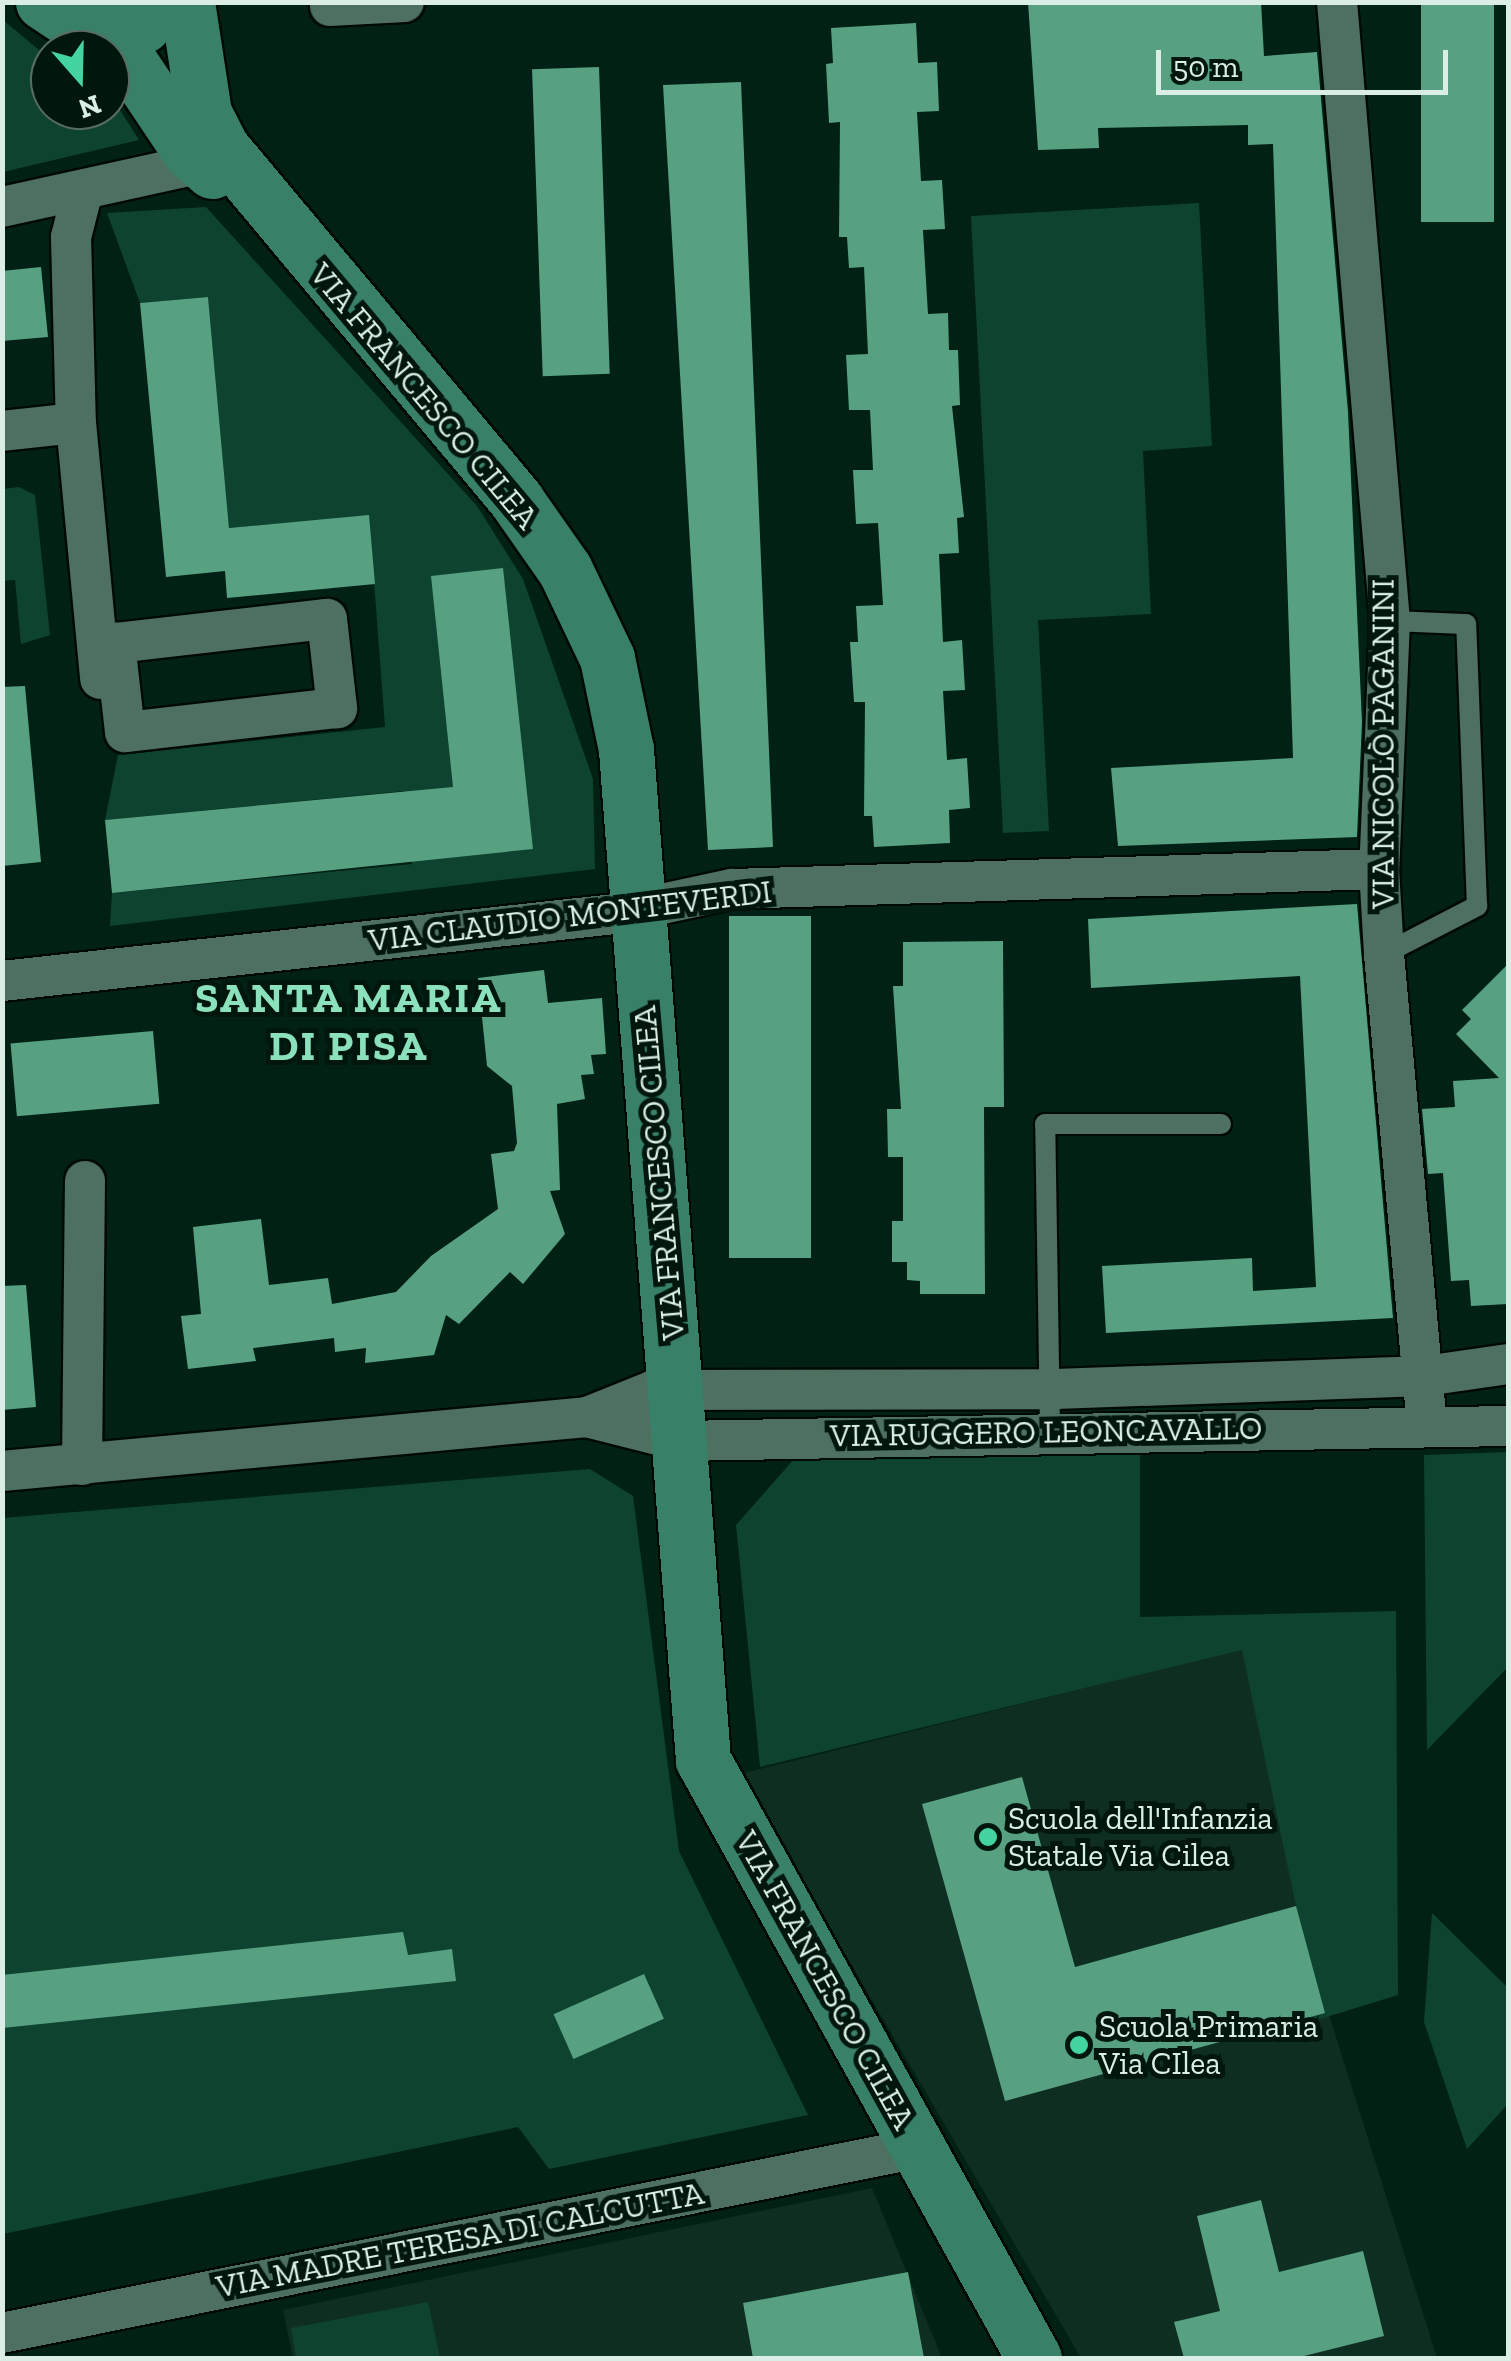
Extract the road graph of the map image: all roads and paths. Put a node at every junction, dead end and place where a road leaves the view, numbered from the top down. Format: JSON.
{"nodes":[{"id":1,"x":43,"y":2,"type":"edge"},
{"id":2,"x":174,"y":2,"type":"edge"},
{"id":3,"x":187,"y":2,"type":"edge"},
{"id":4,"x":404,"y":2,"type":"edge"},
{"id":5,"x":1337,"y":2,"type":"edge"},
{"id":6,"x":330,"y":6,"type":"dead end"},
{"id":7,"x":96,"y":30,"type":"edge"},
{"id":8,"x":123,"y":30,"type":"edge"},
{"id":9,"x":130,"y":61,"type":"edge"},
{"id":10,"x":202,"y":162,"type":"junction"},
{"id":11,"x":83,"y":190,"type":"junction"},
{"id":12,"x":2,"y":207,"type":"edge"},
{"id":13,"x":301,"y":249,"type":"junction"},
{"id":14,"x":76,"y":423,"type":"junction"},
{"id":15,"x":2,"y":431,"type":"edge"},
{"id":16,"x":1390,"y":621,"type":"junction"},
{"id":17,"x":120,"y":692,"type":"junction"},
{"id":18,"x":1378,"y":869,"type":"junction"},
{"id":19,"x":638,"y":911,"type":"junction"},
{"id":20,"x":1384,"y":954,"type":"junction"},
{"id":21,"x":2,"y":981,"type":"edge"},
{"id":22,"x":1221,"y":1124,"type":"dead end"},
{"id":23,"x":85,"y":1182,"type":"dead end"},
{"id":24,"x":1508,"y":1364,"type":"edge"},
{"id":25,"x":1426,"y":1376,"type":"junction"},
{"id":26,"x":1055,"y":1388,"type":"junction"},
{"id":27,"x":670,"y":1407,"type":"junction"},
{"id":28,"x":587,"y":1417,"type":"junction"},
{"id":29,"x":1428,"y":1425,"type":"junction"},
{"id":30,"x":1508,"y":1426,"type":"edge"},
{"id":31,"x":1050,"y":1429,"type":"junction"},
{"id":32,"x":82,"y":1465,"type":"junction"},
{"id":33,"x":2,"y":1471,"type":"edge"},
{"id":34,"x":918,"y":2148,"type":"junction"},
{"id":35,"x":2,"y":2333,"type":"edge"},
{"id":36,"x":1001,"y":2358,"type":"edge"},
{"id":37,"x":1034,"y":2358,"type":"edge"}],
"edges":[{"from":1,"to":7,"type":"street"},
{"from":2,"to":8,"type":"street"},
{"from":3,"to":13,"type":"street","name":"VIA FRANCESCO CILEA"},
{"from":4,"to":6,"type":"street"},
{"from":5,"to":16,"type":"street","name":"VIA NICOLÒ PAGANINI"},
{"from":9,"to":10,"type":"street","name":"VIA FRANCESCO CILEA"},
{"from":10,"to":11,"type":"street"},
{"from":10,"to":13,"type":"street","name":"VIA FRANCESCO CILEA"},
{"from":11,"to":12,"type":"street"},
{"from":11,"to":14,"type":"street"},
{"from":13,"to":19,"type":"street","name":"VIA FRANCESCO CILEA"},
{"from":14,"to":15,"type":"street"},
{"from":14,"to":17,"type":"street"},
{"from":16,"to":18,"type":"street","name":"VIA NICOLÒ PAGANINI"},
{"from":16,"to":20,"type":"lane"},
{"from":17,"to":17,"type":"street"},
{"from":18,"to":19,"type":"street","name":"VIA CLAUDIO MONTEVERDI"},
{"from":18,"to":20,"type":"street","name":"VIA NICOLÒ PAGANINI"},
{"from":19,"to":21,"type":"street","name":"VIA CLAUDIO MONTEVERDI"},
{"from":19,"to":27,"type":"street","name":"VIA FRANCESCO CILEA"},
{"from":20,"to":25,"type":"street","name":"VIA NICOLÒ PAGANINI"},
{"from":22,"to":26,"type":"lane"},
{"from":23,"to":32,"type":"street"},
{"from":24,"to":25,"type":"street","name":"VIA RUGGERO LEONCAVALLO"},
{"from":25,"to":26,"type":"street","name":"VIA RUGGERO LEONCAVALLO"},
{"from":25,"to":29,"type":"street","name":"VIA NICOLÒ PAGANINI"},
{"from":26,"to":27,"type":"street","name":"VIA RUGGERO LEONCAVALLO"},
{"from":26,"to":31,"type":"lane"},
{"from":27,"to":28,"type":"street","name":"VIA RUGGERO LEONCAVALLO"},
{"from":27,"to":28,"type":"street","name":"VIA RUGGERO LEONCAVALLO"},
{"from":27,"to":31,"type":"street","name":"VIA RUGGERO LEONCAVALLO"},
{"from":27,"to":34,"type":"street","name":"VIA FRANCESCO CILEA"},
{"from":28,"to":32,"type":"street","name":"VIA RUGGERO LEONCAVALLO"},
{"from":29,"to":30,"type":"street","name":"VIA RUGGERO LEONCAVALLO"},
{"from":29,"to":31,"type":"street","name":"VIA RUGGERO LEONCAVALLO"},
{"from":32,"to":33,"type":"street","name":"VIA RUGGERO LEONCAVALLO"},
{"from":34,"to":35,"type":"street","name":"VIA MADRE TERESA DI CALCUTTA"},
{"from":34,"to":36,"type":"street","name":"VIA FRANCESCO CILEA"},
{"from":34,"to":37,"type":"street","name":"VIA FRANCESCO CILEA"}]}
